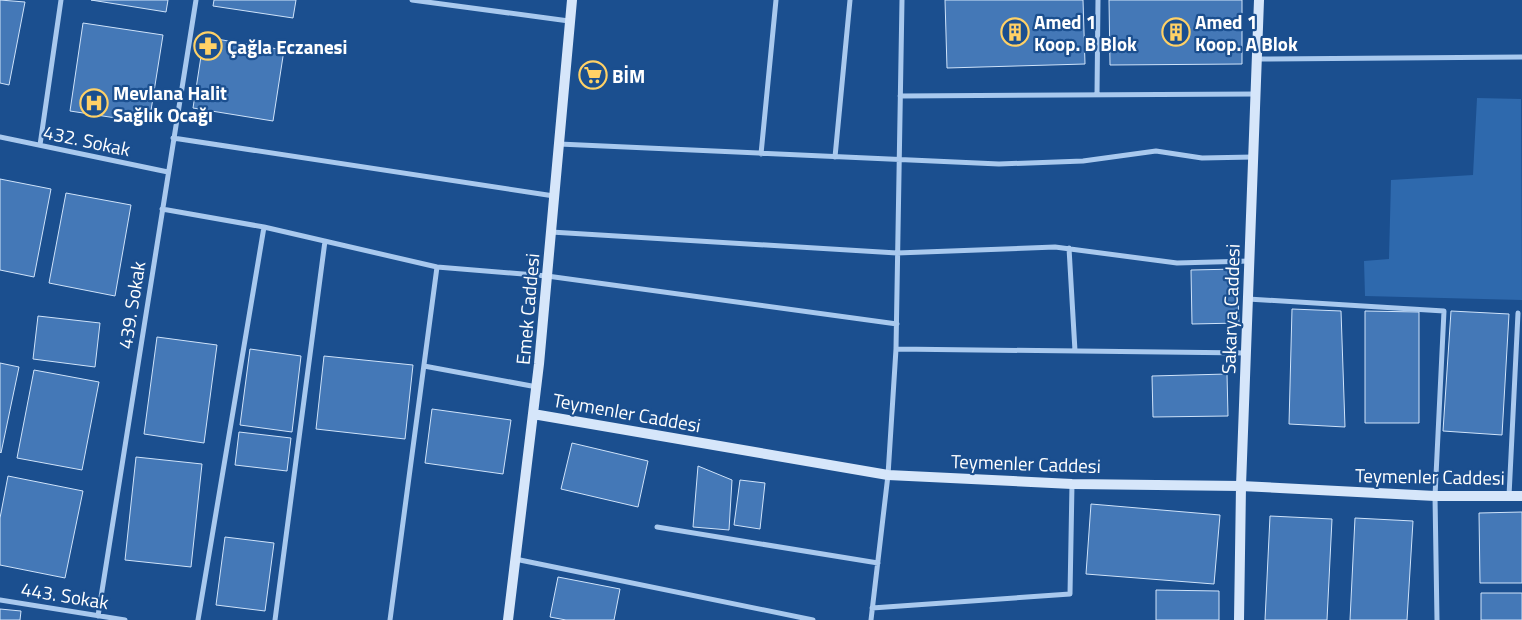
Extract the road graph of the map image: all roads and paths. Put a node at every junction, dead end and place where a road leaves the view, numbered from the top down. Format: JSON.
{"nodes":[{"id":1,"x":61,"y":0,"type":"edge"},
{"id":2,"x":196,"y":0,"type":"edge"},
{"id":3,"x":412,"y":0,"type":"edge"},
{"id":4,"x":572,"y":0,"type":"edge"},
{"id":5,"x":776,"y":0,"type":"edge"},
{"id":6,"x":850,"y":0,"type":"edge"},
{"id":7,"x":902,"y":0,"type":"edge"},
{"id":8,"x":1098,"y":0,"type":"edge"},
{"id":9,"x":1259,"y":0,"type":"edge"},
{"id":10,"x":569,"y":21,"type":"junction"},
{"id":11,"x":1522,"y":57,"type":"edge"},
{"id":12,"x":1257,"y":59,"type":"junction"},
{"id":13,"x":1256,"y":94,"type":"junction"},
{"id":14,"x":1097,"y":95,"type":"junction"},
{"id":15,"x":900,"y":96,"type":"junction"},
{"id":16,"x":0,"y":137,"type":"edge"},
{"id":17,"x":173,"y":138,"type":"junction"},
{"id":18,"x":558,"y":144,"type":"junction"},
{"id":19,"x":40,"y":145,"type":"junction"},
{"id":20,"x":761,"y":154,"type":"junction"},
{"id":21,"x":835,"y":157,"type":"junction"},
{"id":22,"x":1254,"y":157,"type":"junction"},
{"id":23,"x":899,"y":160,"type":"junction"},
{"id":24,"x":168,"y":172,"type":"junction"},
{"id":25,"x":554,"y":196,"type":"junction"},
{"id":26,"x":162,"y":209,"type":"junction"},
{"id":27,"x":264,"y":227,"type":"junction"},
{"id":28,"x":551,"y":232,"type":"junction"},
{"id":29,"x":325,"y":241,"type":"junction"},
{"id":30,"x":1069,"y":248,"type":"junction"},
{"id":31,"x":897,"y":253,"type":"junction"},
{"id":32,"x":1250,"y":261,"type":"junction"},
{"id":33,"x":436,"y":267,"type":"junction"},
{"id":34,"x":547,"y":276,"type":"junction"},
{"id":35,"x":1248,"y":299,"type":"junction"},
{"id":36,"x":1518,"y":313,"type":"dead end"},
{"id":37,"x":897,"y":324,"type":"junction"},
{"id":38,"x":896,"y":349,"type":"junction"},
{"id":39,"x":1075,"y":351,"type":"junction"},
{"id":40,"x":1246,"y":353,"type":"junction"},
{"id":41,"x":424,"y":366,"type":"junction"},
{"id":42,"x":537,"y":387,"type":"junction"},
{"id":43,"x":533,"y":414,"type":"junction"},
{"id":44,"x":888,"y":475,"type":"junction"},
{"id":45,"x":1072,"y":484,"type":"junction"},
{"id":46,"x":1241,"y":486,"type":"junction"},
{"id":47,"x":1435,"y":496,"type":"junction"},
{"id":48,"x":1509,"y":496,"type":"junction"},
{"id":49,"x":1522,"y":496,"type":"edge"},
{"id":50,"x":657,"y":527,"type":"dead end"},
{"id":51,"x":516,"y":559,"type":"junction"},
{"id":52,"x":878,"y":563,"type":"junction"},
{"id":53,"x":0,"y":600,"type":"edge"},
{"id":54,"x":872,"y":608,"type":"junction"},
{"id":55,"x":98,"y":616,"type":"junction"},
{"id":56,"x":125,"y":620,"type":"edge"},
{"id":57,"x":198,"y":620,"type":"edge"},
{"id":58,"x":275,"y":620,"type":"edge"},
{"id":59,"x":390,"y":620,"type":"edge"},
{"id":60,"x":508,"y":620,"type":"edge"},
{"id":61,"x":813,"y":620,"type":"edge"},
{"id":62,"x":871,"y":620,"type":"edge"},
{"id":63,"x":1239,"y":620,"type":"edge"},
{"id":64,"x":1438,"y":620,"type":"edge"}],
"edges":[{"from":1,"to":19,"type":"street"},
{"from":2,"to":17,"type":"street","name":"439. Sokak"},
{"from":3,"to":10,"type":"street"},
{"from":4,"to":10,"type":"street","name":"Emek Caddesi"},
{"from":5,"to":20,"type":"street"},
{"from":6,"to":21,"type":"street"},
{"from":7,"to":15,"type":"street"},
{"from":8,"to":14,"type":"street"},
{"from":9,"to":12,"type":"street","name":"Sakarya Caddesi"},
{"from":10,"to":18,"type":"street","name":"Emek Caddesi"},
{"from":11,"to":12,"type":"street"},
{"from":12,"to":13,"type":"street","name":"Sakarya Caddesi"},
{"from":13,"to":14,"type":"street"},
{"from":13,"to":22,"type":"street","name":"Sakarya Caddesi"},
{"from":14,"to":15,"type":"street"},
{"from":15,"to":23,"type":"street"},
{"from":16,"to":19,"type":"street","name":"432. Sokak"},
{"from":17,"to":24,"type":"street","name":"439. Sokak"},
{"from":17,"to":25,"type":"street"},
{"from":18,"to":20,"type":"street"},
{"from":18,"to":25,"type":"street","name":"Emek Caddesi"},
{"from":19,"to":24,"type":"street","name":"432. Sokak"},
{"from":20,"to":21,"type":"street"},
{"from":21,"to":23,"type":"street"},
{"from":22,"to":23,"type":"street"},
{"from":22,"to":32,"type":"street","name":"Sakarya Caddesi"},
{"from":23,"to":31,"type":"street"},
{"from":24,"to":26,"type":"street","name":"439. Sokak"},
{"from":25,"to":28,"type":"street","name":"Emek Caddesi"},
{"from":26,"to":27,"type":"street"},
{"from":26,"to":55,"type":"street","name":"439. Sokak"},
{"from":27,"to":29,"type":"street"},
{"from":27,"to":57,"type":"street"},
{"from":28,"to":31,"type":"street"},
{"from":28,"to":34,"type":"street","name":"Emek Caddesi"},
{"from":29,"to":33,"type":"street"},
{"from":29,"to":58,"type":"street"},
{"from":30,"to":31,"type":"street"},
{"from":30,"to":32,"type":"street"},
{"from":30,"to":39,"type":"street"},
{"from":31,"to":37,"type":"street"},
{"from":32,"to":35,"type":"street","name":"Sakarya Caddesi"},
{"from":33,"to":34,"type":"street"},
{"from":33,"to":41,"type":"street"},
{"from":34,"to":37,"type":"street"},
{"from":34,"to":42,"type":"street","name":"Emek Caddesi"},
{"from":35,"to":40,"type":"street","name":"Sakarya Caddesi"},
{"from":35,"to":47,"type":"street"},
{"from":36,"to":48,"type":"street"},
{"from":37,"to":38,"type":"street"},
{"from":38,"to":39,"type":"street"},
{"from":38,"to":44,"type":"street"},
{"from":39,"to":40,"type":"street"},
{"from":40,"to":46,"type":"street","name":"Sakarya Caddesi"},
{"from":41,"to":42,"type":"street"},
{"from":41,"to":59,"type":"street"},
{"from":42,"to":43,"type":"street","name":"Emek Caddesi"},
{"from":43,"to":44,"type":"street","name":"Teymenler Caddesi"},
{"from":43,"to":51,"type":"street","name":"Emek Caddesi"},
{"from":44,"to":45,"type":"street","name":"Teymenler Caddesi"},
{"from":44,"to":52,"type":"street"},
{"from":45,"to":46,"type":"street","name":"Teymenler Caddesi"},
{"from":45,"to":54,"type":"street"},
{"from":46,"to":47,"type":"street","name":"Teymenler Caddesi"},
{"from":46,"to":63,"type":"street","name":"Sakarya Caddesi"},
{"from":47,"to":48,"type":"street","name":"Teymenler Caddesi"},
{"from":47,"to":64,"type":"street"},
{"from":48,"to":49,"type":"street","name":"Teymenler Caddesi"},
{"from":50,"to":52,"type":"street"},
{"from":51,"to":60,"type":"street","name":"Emek Caddesi"},
{"from":51,"to":61,"type":"street"},
{"from":52,"to":54,"type":"street"},
{"from":53,"to":55,"type":"street","name":"443. Sokak"},
{"from":54,"to":62,"type":"street"},
{"from":55,"to":56,"type":"street","name":"443. Sokak"}]}
